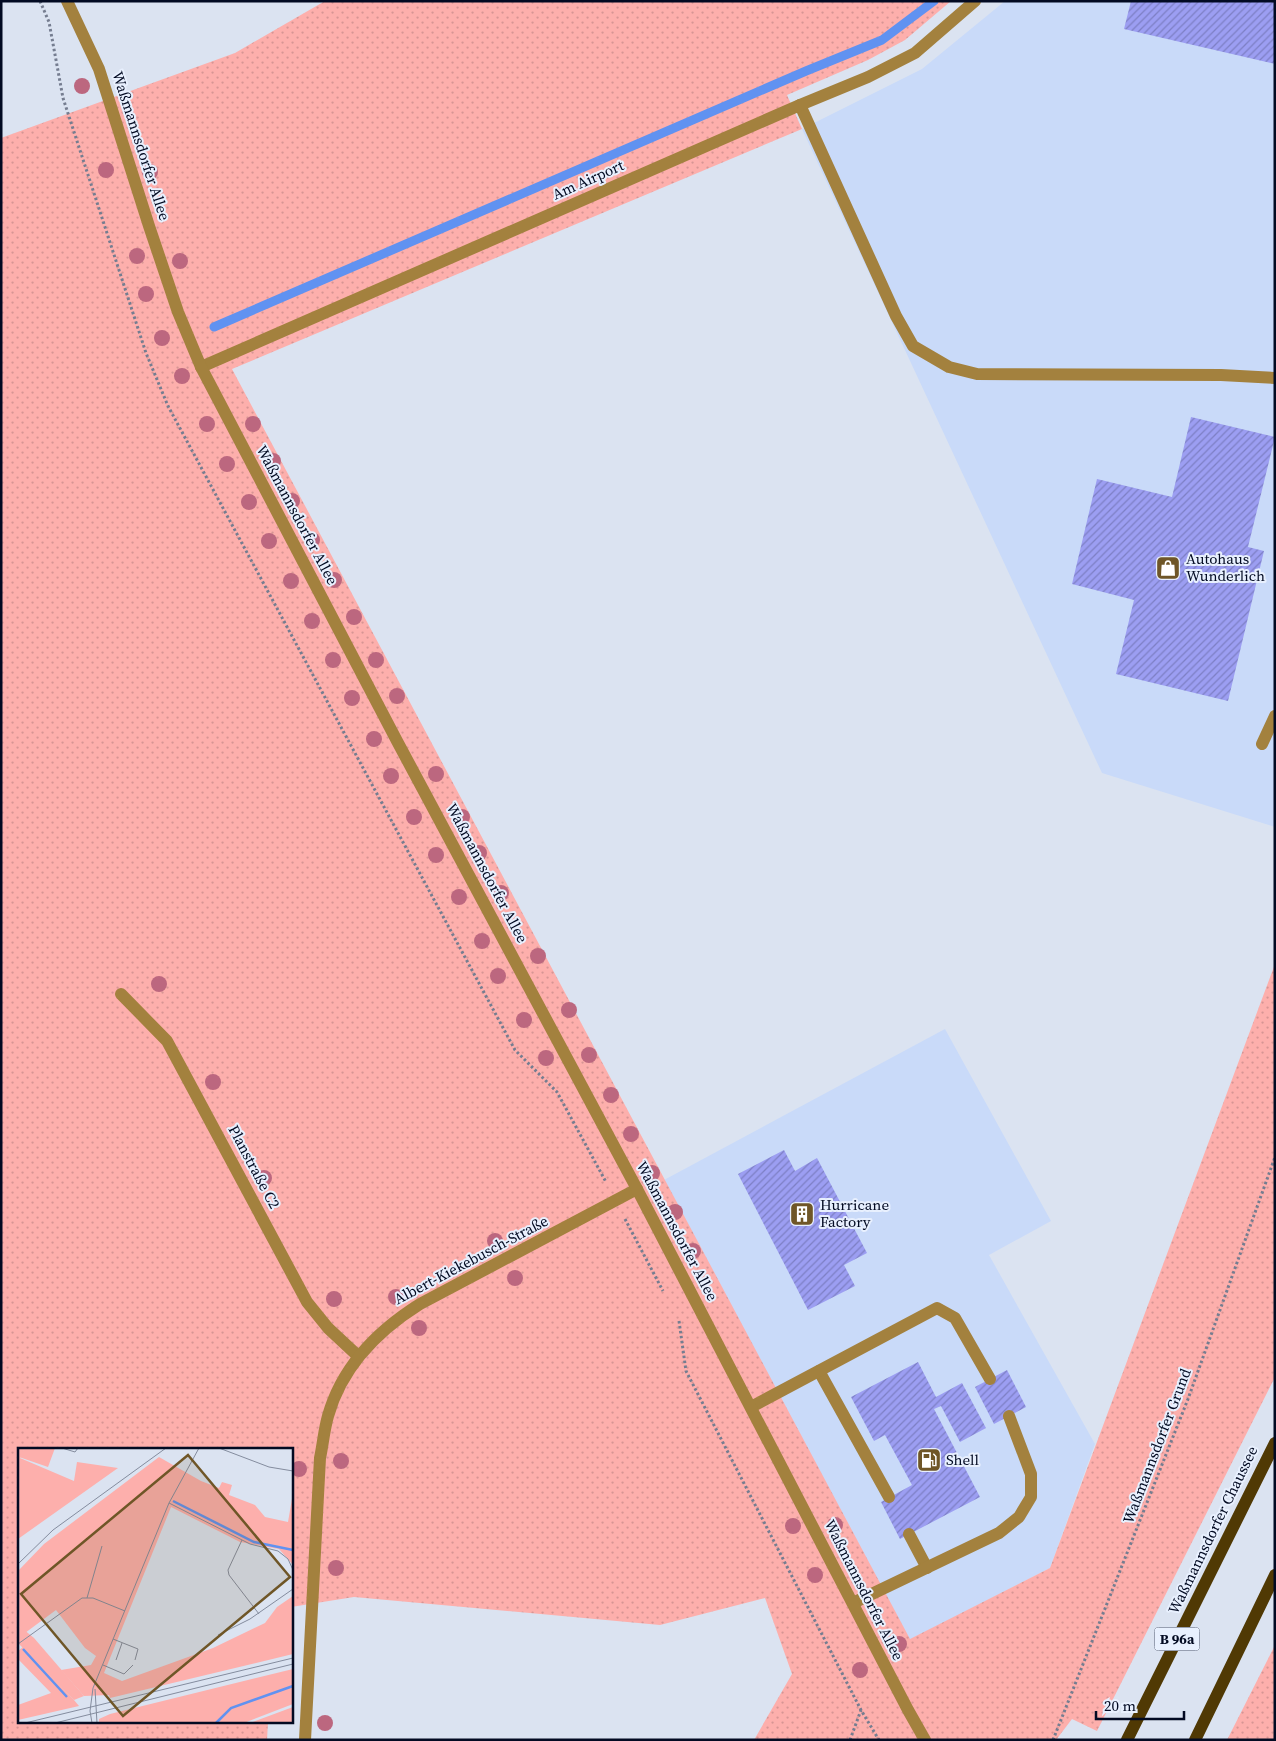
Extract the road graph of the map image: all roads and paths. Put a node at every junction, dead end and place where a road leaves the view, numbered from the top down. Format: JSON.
{"nodes":[{"id":1,"x":40,"y":1,"type":"edge"},
{"id":2,"x":67,"y":1,"type":"edge"},
{"id":3,"x":975,"y":1,"type":"edge"},
{"id":4,"x":800,"y":105,"type":"junction"},
{"id":5,"x":201,"y":367,"type":"junction"},
{"id":6,"x":1275,"y":378,"type":"edge"},
{"id":7,"x":1275,"y":716,"type":"edge"},
{"id":8,"x":1262,"y":744,"type":"dead end"},
{"id":9,"x":121,"y":994,"type":"dead end"},
{"id":10,"x":1275,"y":1157,"type":"edge"},
{"id":11,"x":637,"y":1189,"type":"junction"},
{"id":12,"x":616,"y":1201,"type":"junction"},
{"id":13,"x":667,"y":1299,"type":"dead end"},
{"id":14,"x":676,"y":1314,"type":"dead end"},
{"id":15,"x":358,"y":1356,"type":"junction"},
{"id":16,"x":819,"y":1371,"type":"junction"},
{"id":17,"x":990,"y":1379,"type":"dead end"},
{"id":18,"x":751,"y":1407,"type":"junction"},
{"id":19,"x":1010,"y":1416,"type":"dead end"},
{"id":20,"x":1275,"y":1443,"type":"edge"},
{"id":21,"x":889,"y":1497,"type":"dead end"},
{"id":22,"x":909,"y":1534,"type":"dead end"},
{"id":23,"x":927,"y":1568,"type":"junction"},
{"id":24,"x":1275,"y":1575,"type":"edge"},
{"id":25,"x":853,"y":1603,"type":"junction"},
{"id":26,"x":861,"y":1710,"type":"junction"},
{"id":27,"x":305,"y":1740,"type":"edge"},
{"id":28,"x":850,"y":1740,"type":"edge"},
{"id":29,"x":879,"y":1740,"type":"edge"},
{"id":30,"x":925,"y":1740,"type":"edge"},
{"id":31,"x":1053,"y":1740,"type":"edge"},
{"id":32,"x":1127,"y":1740,"type":"edge"},
{"id":33,"x":1196,"y":1740,"type":"edge"}],
"edges":[{"from":1,"to":12,"type":"path"},
{"from":2,"to":5,"type":"street","name":"Waßmannsdorfer Allee"},
{"from":3,"to":4,"type":"street","name":"Am Airport"},
{"from":4,"to":5,"type":"street","name":"Am Airport"},
{"from":4,"to":6,"type":"street"},
{"from":5,"to":11,"type":"street","name":"Waßmannsdorfer Allee"},
{"from":7,"to":8,"type":"street"},
{"from":9,"to":15,"type":"street","name":"Planstraße C2"},
{"from":10,"to":31,"type":"path","name":"Waßmannsdorfer Grund"},
{"from":11,"to":12,"type":"street","name":"Albert-Kiekebusch-Straße"},
{"from":11,"to":18,"type":"street","name":"Waßmannsdorfer Allee"},
{"from":12,"to":13,"type":"path"},
{"from":12,"to":15,"type":"street","name":"Albert-Kiekebusch-Straße"},
{"from":14,"to":26,"type":"path"},
{"from":15,"to":27,"type":"street","name":"Albert-Kiekebusch-Straße"},
{"from":16,"to":17,"type":"street"},
{"from":16,"to":18,"type":"street"},
{"from":16,"to":21,"type":"street"},
{"from":18,"to":25,"type":"street","name":"Waßmannsdorfer Allee"},
{"from":19,"to":23,"type":"street"},
{"from":20,"to":32,"type":"main road","name":"Waßmannsdorfer Chaussee","number":"B 96a"},
{"from":22,"to":23,"type":"street"},
{"from":23,"to":25,"type":"street"},
{"from":24,"to":33,"type":"main road"},
{"from":25,"to":30,"type":"street","name":"Waßmannsdorfer Allee"},
{"from":26,"to":28,"type":"path"},
{"from":26,"to":29,"type":"path"}]}
